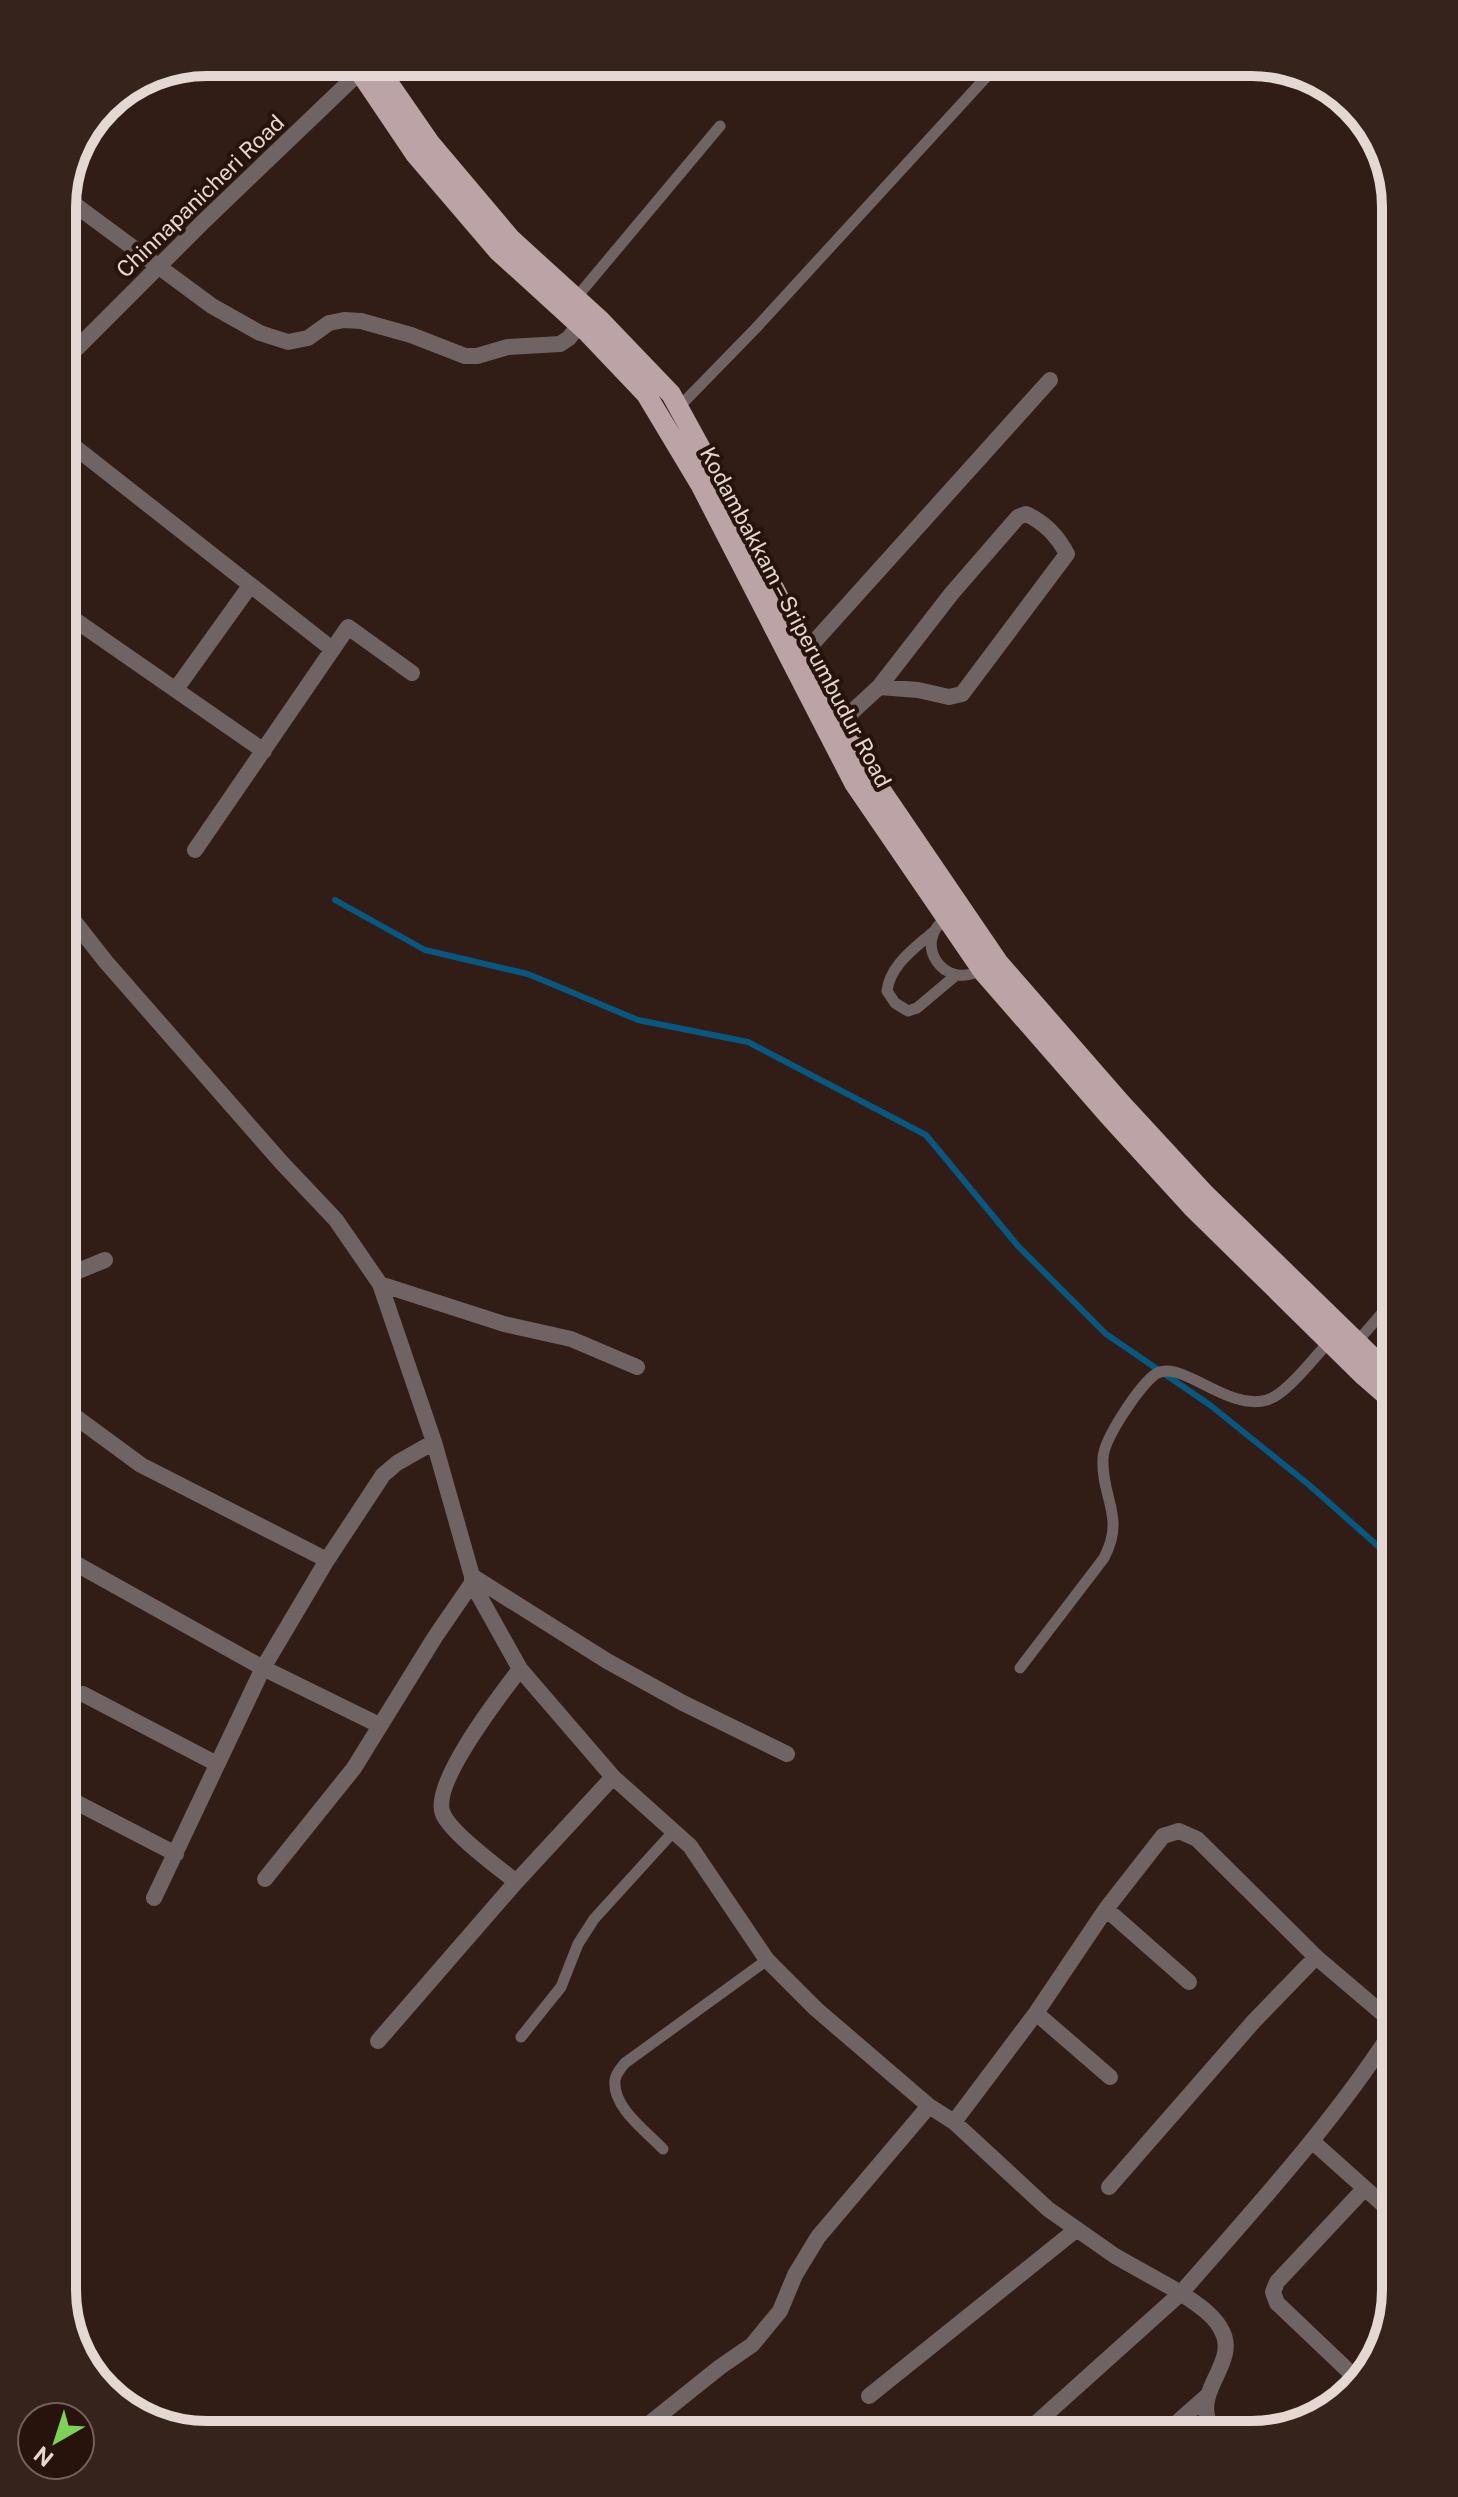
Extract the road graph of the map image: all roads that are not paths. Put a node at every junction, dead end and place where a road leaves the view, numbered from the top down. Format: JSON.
{"nodes":[{"id":1,"x":353,"y":76,"type":"edge"},
{"id":2,"x":370,"y":76,"type":"edge"},
{"id":3,"x":373,"y":76,"type":"edge"},
{"id":4,"x":987,"y":76,"type":"edge"},
{"id":5,"x":720,"y":126,"type":"dead end"},
{"id":6,"x":76,"y":206,"type":"edge"},
{"id":7,"x":157,"y":267,"type":"junction"},
{"id":8,"x":576,"y":298,"type":"junction"},
{"id":9,"x":579,"y":325,"type":"junction"},
{"id":10,"x":76,"y":349,"type":"edge"},
{"id":11,"x":1050,"y":380,"type":"dead end"},
{"id":12,"x":678,"y":408,"type":"junction"},
{"id":13,"x":76,"y":448,"type":"edge"},
{"id":14,"x":250,"y":586,"type":"junction"},
{"id":15,"x":76,"y":621,"type":"edge"},
{"id":16,"x":332,"y":649,"type":"junction"},
{"id":17,"x":806,"y":651,"type":"junction"},
{"id":18,"x":412,"y":673,"type":"dead end"},
{"id":19,"x":879,"y":687,"type":"junction"},
{"id":20,"x":176,"y":689,"type":"junction"},
{"id":21,"x":842,"y":721,"type":"junction"},
{"id":22,"x":264,"y":751,"type":"junction"},
{"id":23,"x":195,"y":850,"type":"dead end"},
{"id":24,"x":76,"y":924,"type":"edge"},
{"id":25,"x":940,"y":925,"type":"junction"},
{"id":26,"x":982,"y":969,"type":"junction"},
{"id":27,"x":955,"y":976,"type":"junction"},
{"id":28,"x":105,"y":1260,"type":"dead end"},
{"id":29,"x":76,"y":1272,"type":"edge"},
{"id":30,"x":380,"y":1284,"type":"junction"},
{"id":31,"x":1382,"y":1313,"type":"edge"},
{"id":32,"x":1329,"y":1342,"type":"junction"},
{"id":33,"x":1356,"y":1343,"type":"junction"},
{"id":34,"x":637,"y":1367,"type":"dead end"},
{"id":35,"x":1382,"y":1367,"type":"edge"},
{"id":36,"x":1382,"y":1391,"type":"edge"},
{"id":37,"x":76,"y":1417,"type":"edge"},
{"id":38,"x":434,"y":1442,"type":"junction"},
{"id":39,"x":327,"y":1560,"type":"junction"},
{"id":40,"x":76,"y":1564,"type":"edge"},
{"id":41,"x":472,"y":1580,"type":"junction"},
{"id":42,"x":263,"y":1668,"type":"junction"},
{"id":43,"x":1020,"y":1668,"type":"dead end"},
{"id":44,"x":520,"y":1669,"type":"junction"},
{"id":45,"x":83,"y":1694,"type":"dead end"},
{"id":46,"x":379,"y":1725,"type":"junction"},
{"id":47,"x":787,"y":1754,"type":"dead end"},
{"id":48,"x":217,"y":1764,"type":"junction"},
{"id":49,"x":613,"y":1777,"type":"junction"},
{"id":50,"x":76,"y":1802,"type":"edge"},
{"id":51,"x":674,"y":1831,"type":"junction"},
{"id":52,"x":176,"y":1854,"type":"junction"},
{"id":53,"x":265,"y":1879,"type":"dead end"},
{"id":54,"x":516,"y":1882,"type":"junction"},
{"id":55,"x":154,"y":1898,"type":"dead end"},
{"id":56,"x":1106,"y":1909,"type":"junction"},
{"id":57,"x":1316,"y":1957,"type":"junction"},
{"id":58,"x":767,"y":1960,"type":"junction"},
{"id":59,"x":1189,"y":1982,"type":"dead end"},
{"id":60,"x":1382,"y":2012,"type":"edge"},
{"id":61,"x":1036,"y":2013,"type":"junction"},
{"id":62,"x":521,"y":2037,"type":"dead end"},
{"id":63,"x":378,"y":2041,"type":"dead end"},
{"id":64,"x":1382,"y":2046,"type":"edge"},
{"id":65,"x":1110,"y":2077,"type":"dead end"},
{"id":66,"x":929,"y":2106,"type":"junction"},
{"id":67,"x":954,"y":2122,"type":"junction"},
{"id":68,"x":1313,"y":2142,"type":"junction"},
{"id":69,"x":663,"y":2149,"type":"dead end"},
{"id":70,"x":1109,"y":2187,"type":"dead end"},
{"id":71,"x":1365,"y":2188,"type":"junction"},
{"id":72,"x":1382,"y":2203,"type":"edge"},
{"id":73,"x":1077,"y":2229,"type":"junction"},
{"id":74,"x":1181,"y":2293,"type":"junction"},
{"id":75,"x":1352,"y":2374,"type":"edge"},
{"id":76,"x":869,"y":2396,"type":"dead end"},
{"id":77,"x":1207,"y":2396,"type":"junction"},
{"id":78,"x":652,"y":2421,"type":"edge"},
{"id":79,"x":1039,"y":2421,"type":"edge"},
{"id":80,"x":1179,"y":2421,"type":"edge"},
{"id":81,"x":1209,"y":2421,"type":"edge"}],
"edges":[{"from":1,"to":7,"type":"street","name":"Chinnapanicheri Road"},
{"from":2,"to":9,"type":"main road","name":"Kodambakkam – Sriperumbudur Road"},
{"from":3,"to":8,"type":"main road","name":"Kodambakkam – Sriperumbudur Road"},
{"from":4,"to":12,"type":"lane"},
{"from":5,"to":8,"type":"lane"},
{"from":6,"to":7,"type":"street"},
{"from":7,"to":9,"type":"street"},
{"from":7,"to":10,"type":"street","name":"Chinnapanicheri Road"},
{"from":8,"to":12,"type":"main road","name":"Kodambakkam – Sriperumbudur Road"},
{"from":9,"to":25,"type":"main road","name":"Kodambakkam – Sriperumbudur Road"},
{"from":11,"to":17,"type":"street"},
{"from":12,"to":17,"type":"main road","name":"Kodambakkam – Sriperumbudur Road"},
{"from":13,"to":14,"type":"street"},
{"from":14,"to":16,"type":"street"},
{"from":14,"to":20,"type":"street"},
{"from":15,"to":20,"type":"street"},
{"from":16,"to":18,"type":"street"},
{"from":16,"to":22,"type":"street"},
{"from":17,"to":21,"type":"main road","name":"Kodambakkam – Sriperumbudur Road"},
{"from":19,"to":19,"type":"street"},
{"from":19,"to":21,"type":"street"},
{"from":20,"to":22,"type":"street"},
{"from":21,"to":33,"type":"main road","name":"Kodambakkam – Sriperumbudur Road"},
{"from":22,"to":23,"type":"street"},
{"from":24,"to":30,"type":"street"},
{"from":25,"to":26,"type":"main road","name":"Kodambakkam – Sriperumbudur Road"},
{"from":25,"to":27,"type":"lane"},
{"from":25,"to":27,"type":"lane"},
{"from":26,"to":27,"type":"lane"},
{"from":26,"to":32,"type":"main road","name":"Kodambakkam – Sriperumbudur Road"},
{"from":28,"to":29,"type":"street"},
{"from":30,"to":34,"type":"street"},
{"from":30,"to":38,"type":"street"},
{"from":31,"to":33,"type":"lane"},
{"from":32,"to":36,"type":"main road","name":"Kodambakkam – Sriperumbudur Road"},
{"from":32,"to":43,"type":"lane"},
{"from":33,"to":35,"type":"main road","name":"Kodambakkam – Sriperumbudur Road"},
{"from":37,"to":39,"type":"street"},
{"from":38,"to":39,"type":"street"},
{"from":38,"to":41,"type":"street"},
{"from":39,"to":42,"type":"street"},
{"from":40,"to":42,"type":"street"},
{"from":41,"to":44,"type":"street"},
{"from":41,"to":46,"type":"street"},
{"from":41,"to":47,"type":"street"},
{"from":42,"to":46,"type":"street"},
{"from":42,"to":48,"type":"street"},
{"from":44,"to":49,"type":"street"},
{"from":44,"to":54,"type":"street"},
{"from":45,"to":48,"type":"street"},
{"from":46,"to":53,"type":"street"},
{"from":48,"to":52,"type":"street"},
{"from":49,"to":51,"type":"street"},
{"from":49,"to":54,"type":"street"},
{"from":50,"to":52,"type":"street"},
{"from":51,"to":58,"type":"street"},
{"from":51,"to":62,"type":"lane"},
{"from":52,"to":55,"type":"street"},
{"from":54,"to":63,"type":"street"},
{"from":56,"to":57,"type":"street"},
{"from":56,"to":59,"type":"street"},
{"from":56,"to":61,"type":"street"},
{"from":57,"to":60,"type":"street"},
{"from":57,"to":70,"type":"street"},
{"from":58,"to":66,"type":"street"},
{"from":58,"to":69,"type":"lane"},
{"from":61,"to":65,"type":"street"},
{"from":61,"to":67,"type":"street"},
{"from":64,"to":68,"type":"street"},
{"from":66,"to":67,"type":"street"},
{"from":66,"to":78,"type":"street"},
{"from":67,"to":73,"type":"street"},
{"from":68,"to":71,"type":"street"},
{"from":68,"to":74,"type":"street"},
{"from":71,"to":72,"type":"street"},
{"from":71,"to":75,"type":"street"},
{"from":73,"to":74,"type":"street"},
{"from":73,"to":76,"type":"street"},
{"from":74,"to":77,"type":"street"},
{"from":74,"to":79,"type":"street"},
{"from":77,"to":80,"type":"street"},
{"from":77,"to":81,"type":"street"}]}
